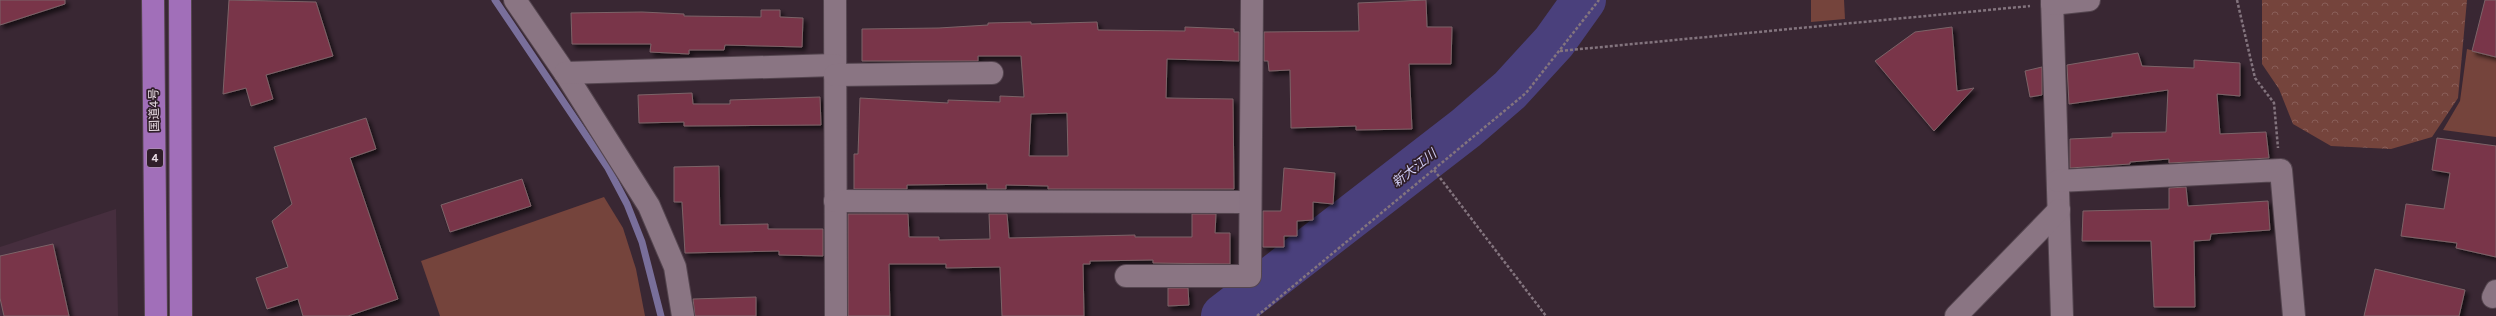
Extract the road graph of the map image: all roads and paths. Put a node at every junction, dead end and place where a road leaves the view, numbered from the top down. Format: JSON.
{"nodes":[{"id":1,"x":153,"y":0,"type":"edge"},
{"id":2,"x":180,"y":0,"type":"edge"},
{"id":3,"x":515,"y":0,"type":"edge"},
{"id":4,"x":835,"y":0,"type":"edge"},
{"id":5,"x":1252,"y":0,"type":"edge"},
{"id":6,"x":1599,"y":0,"type":"edge"},
{"id":7,"x":2089,"y":0,"type":"edge"},
{"id":8,"x":2237,"y":0,"type":"edge"},
{"id":9,"x":2052,"y":2,"type":"edge"},
{"id":10,"x":1560,"y":51,"type":"junction"},
{"id":11,"x":835,"y":70,"type":"junction"},
{"id":12,"x":565,"y":73,"type":"junction"},
{"id":13,"x":992,"y":73,"type":"dead end"},
{"id":14,"x":1434,"y":170,"type":"junction"},
{"id":15,"x":2281,"y":170,"type":"junction"},
{"id":16,"x":2058,"y":181,"type":"junction"},
{"id":17,"x":835,"y":201,"type":"junction"},
{"id":18,"x":1250,"y":202,"type":"junction"},
{"id":19,"x":2059,"y":210,"type":"junction"},
{"id":20,"x":1126,"y":276,"type":"dead end"},
{"id":21,"x":156,"y":316,"type":"edge"},
{"id":22,"x":181,"y":316,"type":"edge"},
{"id":23,"x":683,"y":316,"type":"edge"},
{"id":24,"x":836,"y":316,"type":"edge"},
{"id":25,"x":1257,"y":316,"type":"edge"},
{"id":26,"x":1546,"y":316,"type":"edge"},
{"id":27,"x":1956,"y":316,"type":"edge"},
{"id":28,"x":2062,"y":316,"type":"edge"},
{"id":29,"x":2294,"y":316,"type":"edge"}],
"edges":[{"from":1,"to":21,"type":"highway","name":"国道4号","number":"4"},
{"from":2,"to":22,"type":"highway","number":"4"},
{"from":3,"to":12,"type":"street"},
{"from":4,"to":11,"type":"street"},
{"from":5,"to":18,"type":"street"},
{"from":6,"to":10,"type":"path"},
{"from":7,"to":9,"type":"street"},
{"from":8,"to":15,"type":"path"},
{"from":9,"to":10,"type":"path"},
{"from":9,"to":16,"type":"street"},
{"from":10,"to":14,"type":"path"},
{"from":11,"to":12,"type":"street"},
{"from":11,"to":13,"type":"street"},
{"from":11,"to":17,"type":"street"},
{"from":12,"to":23,"type":"street"},
{"from":14,"to":25,"type":"path"},
{"from":14,"to":26,"type":"path"},
{"from":15,"to":16,"type":"street"},
{"from":15,"to":29,"type":"street"},
{"from":16,"to":19,"type":"street"},
{"from":17,"to":18,"type":"street"},
{"from":17,"to":24,"type":"street"},
{"from":18,"to":20,"type":"street"},
{"from":19,"to":27,"type":"street"},
{"from":19,"to":28,"type":"street"}]}
